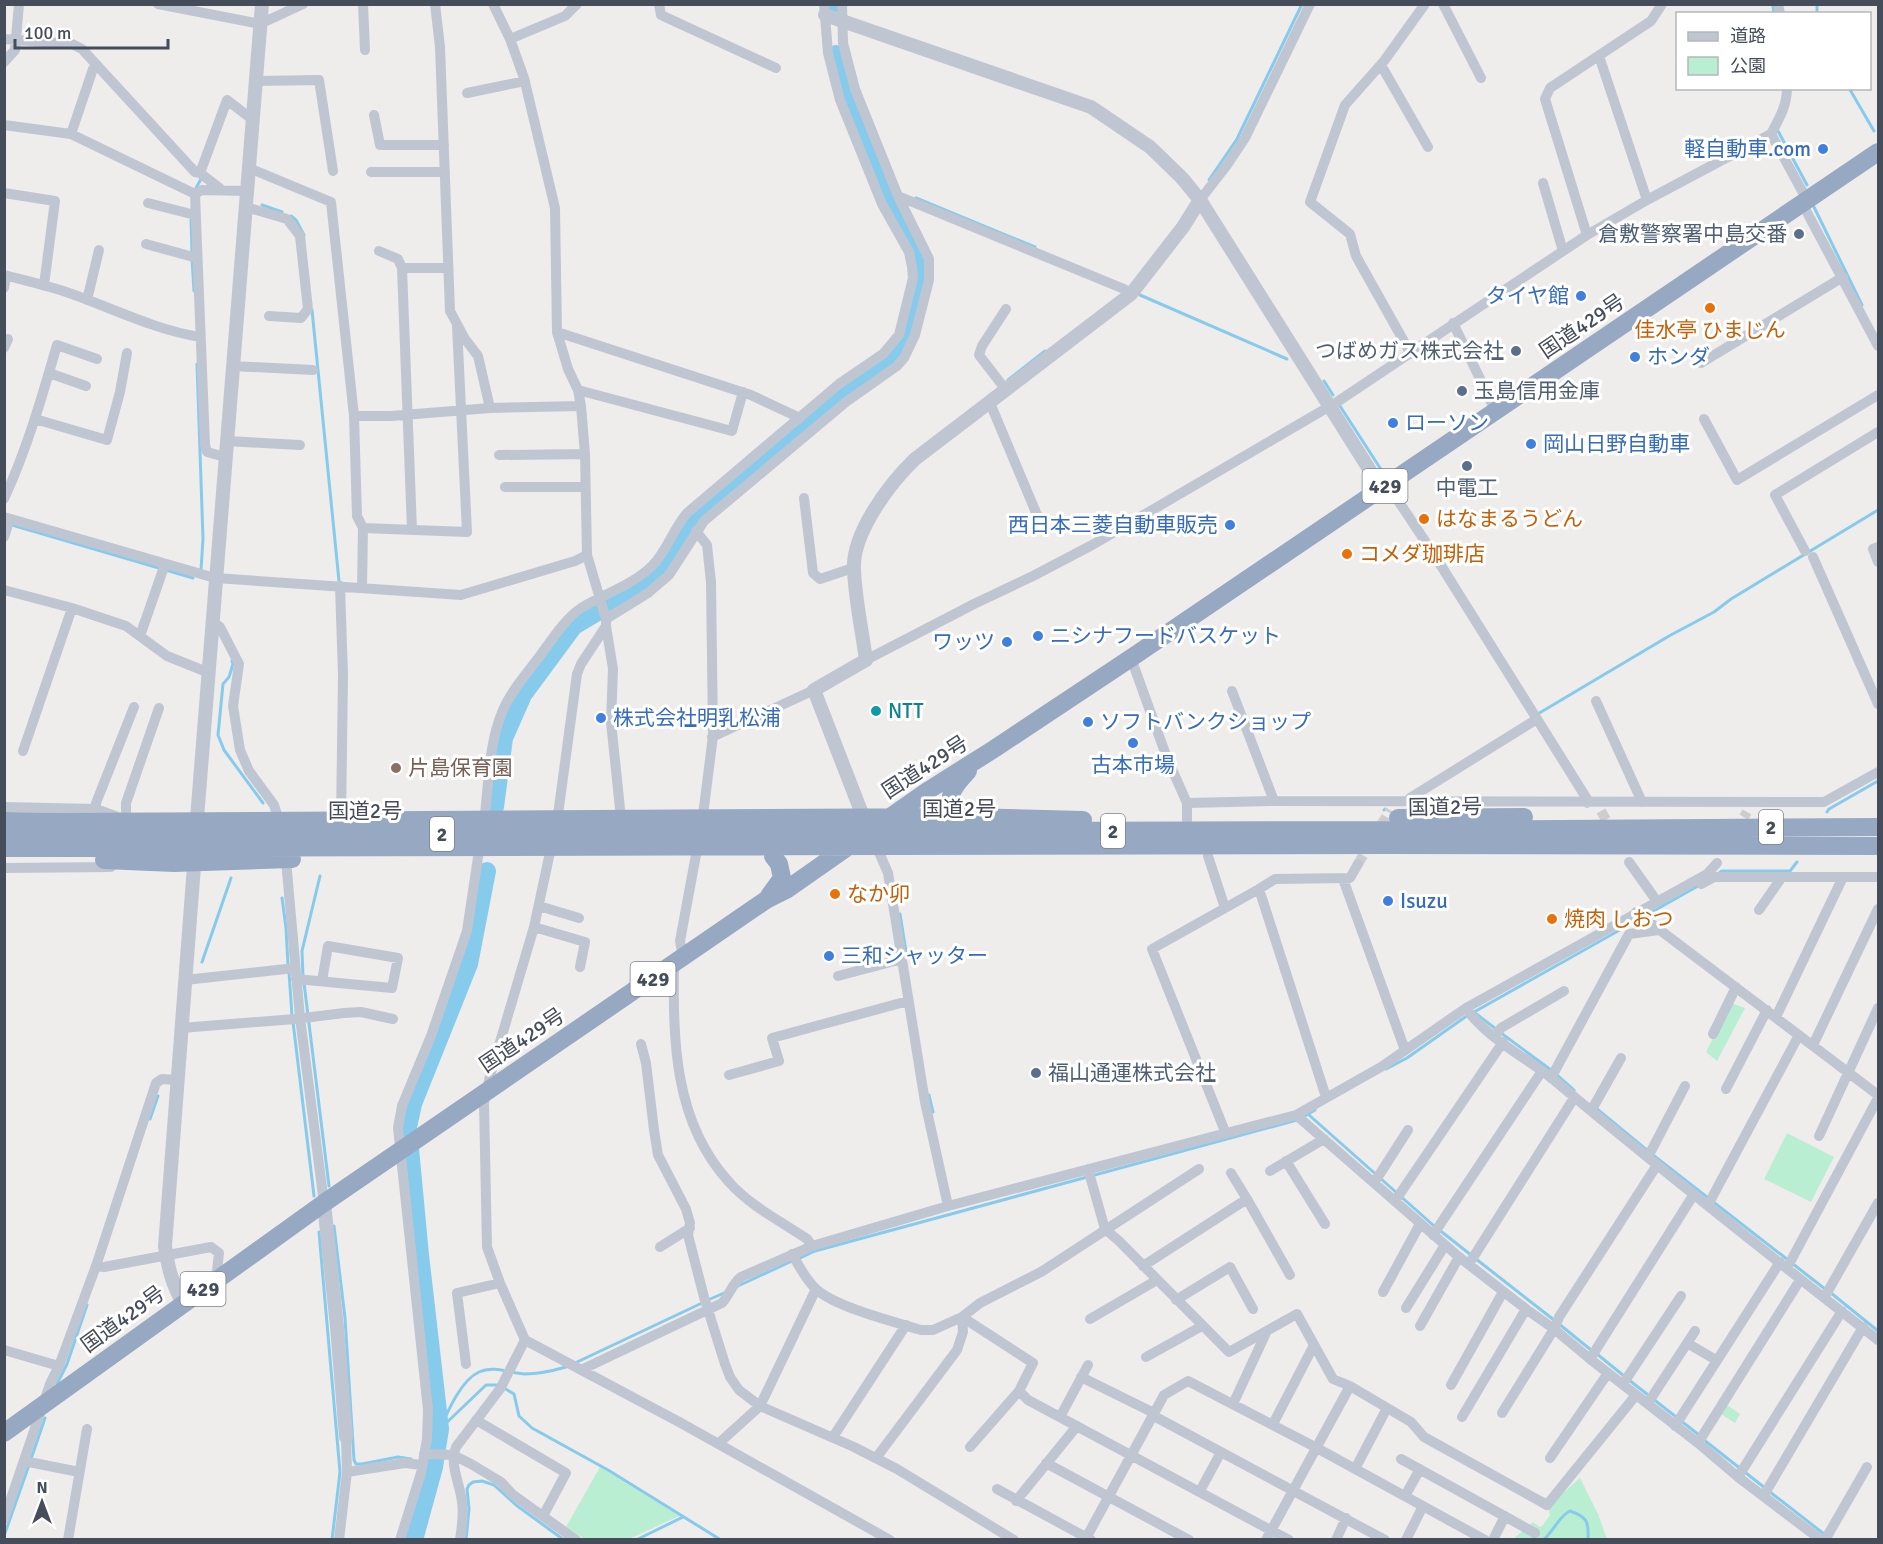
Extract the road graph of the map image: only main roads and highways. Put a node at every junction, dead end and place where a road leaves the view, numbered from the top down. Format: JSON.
{"nodes":[{"id":1,"x":1878,"y":152,"type":"edge"},
{"id":2,"x":976,"y":760,"type":"junction"},
{"id":3,"x":966,"y":817,"type":"junction"},
{"id":4,"x":4,"y":821,"type":"edge"},
{"id":5,"x":868,"y":825,"type":"junction"},
{"id":6,"x":1663,"y":827,"type":"junction"},
{"id":7,"x":1878,"y":827,"type":"edge"},
{"id":8,"x":4,"y":834,"type":"edge"},
{"id":9,"x":1388,"y":838,"type":"junction"},
{"id":10,"x":49,"y":842,"type":"junction"},
{"id":11,"x":1878,"y":846,"type":"edge"},
{"id":12,"x":1695,"y":847,"type":"junction"},
{"id":13,"x":4,"y":848,"type":"edge"},
{"id":14,"x":773,"y":856,"type":"junction"},
{"id":15,"x":835,"y":856,"type":"junction"},
{"id":16,"x":908,"y":856,"type":"junction"},
{"id":17,"x":4,"y":858,"type":"edge"},
{"id":18,"x":766,"y":900,"type":"junction"},
{"id":19,"x":4,"y":1433,"type":"edge"}],
"edges":[{"from":1,"to":2,"type":"highway","name":"国道429号","number":"429"},
{"from":2,"to":3,"type":"highway"},
{"from":2,"to":5,"type":"highway","name":"国道429号","number":"429"},
{"from":3,"to":5,"type":"highway"},
{"from":3,"to":6,"type":"highway"},
{"from":4,"to":5,"type":"highway"},
{"from":5,"to":15,"type":"highway","name":"国道429号","number":"429"},
{"from":5,"to":16,"type":"highway"},
{"from":6,"to":7,"type":"highway","name":"国道2号","number":"2"},
{"from":6,"to":9,"type":"highway","name":"国道2号","number":"2"},
{"from":8,"to":10,"type":"highway","name":"国道2号","number":"2"},
{"from":9,"to":10,"type":"highway","name":"国道2号","number":"2"},
{"from":9,"to":12,"type":"highway","name":"国道2号","number":"2"},
{"from":10,"to":13,"type":"highway","name":"国道2号","number":"2"},
{"from":11,"to":12,"type":"highway","name":"国道2号","number":"2"},
{"from":12,"to":16,"type":"highway"},
{"from":14,"to":15,"type":"highway"},
{"from":14,"to":17,"type":"highway"},
{"from":14,"to":18,"type":"highway"},
{"from":15,"to":16,"type":"highway"},
{"from":15,"to":18,"type":"highway","name":"国道429号","number":"429"},
{"from":18,"to":19,"type":"highway","name":"国道429号","number":"429"}]}
